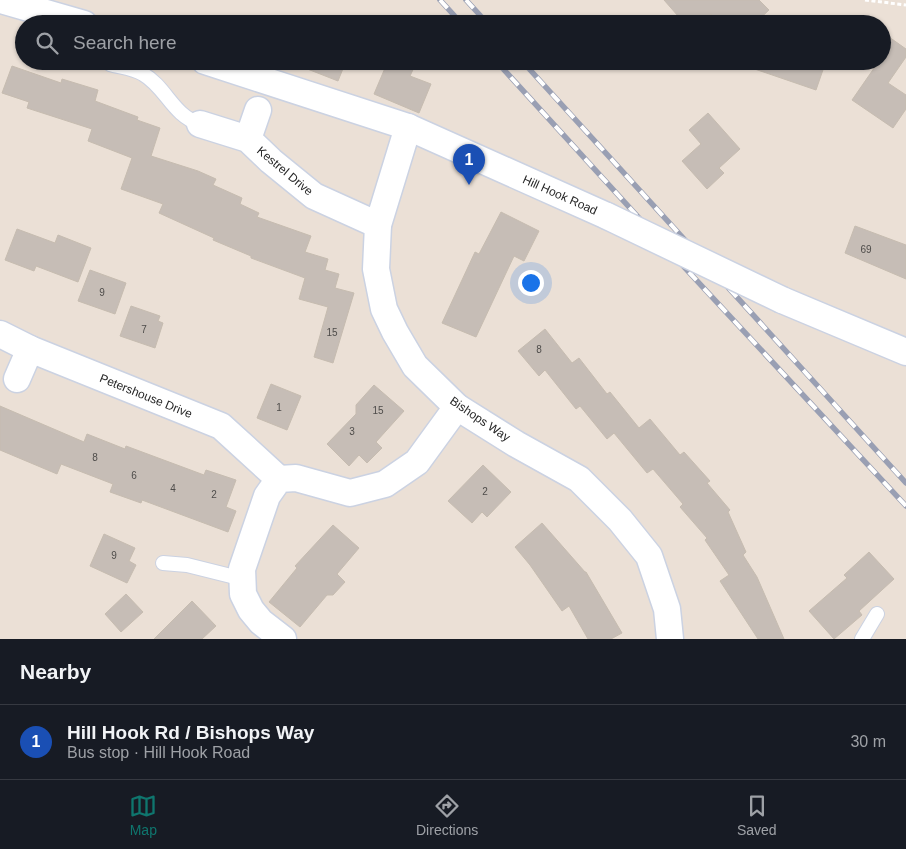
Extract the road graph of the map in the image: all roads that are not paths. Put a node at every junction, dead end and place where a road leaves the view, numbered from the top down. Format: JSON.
{"nodes":[{"id":1,"x":1,"y":0,"type":"edge"},
{"id":2,"x":53,"y":15,"type":"edge"},
{"id":3,"x":131,"y":70,"type":"edge"},
{"id":4,"x":233,"y":70,"type":"edge"},
{"id":5,"x":258,"y":110,"type":"dead end"},
{"id":6,"x":200,"y":124,"type":"joint"},
{"id":7,"x":408,"y":127,"type":"junction"},
{"id":8,"x":248,"y":138,"type":"junction"},
{"id":9,"x":378,"y":224,"type":"junction"},
{"id":10,"x":0,"y":334,"type":"edge"},
{"id":11,"x":30,"y":349,"type":"junction"},
{"id":12,"x":906,"y":352,"type":"edge"},
{"id":13,"x":17,"y":379,"type":"dead end"},
{"id":14,"x":457,"y":407,"type":"junction"},
{"id":15,"x":279,"y":480,"type":"junction"},
{"id":16,"x":163,"y":563,"type":"dead end"},
{"id":17,"x":243,"y":579,"type":"junction"},
{"id":18,"x":878,"y":614,"type":"dead end"},
{"id":19,"x":283,"y":639,"type":"edge"},
{"id":20,"x":670,"y":639,"type":"edge"},
{"id":21,"x":862,"y":639,"type":"edge"}],
"edges":[{"from":1,"to":2,"type":"street"},
{"from":3,"to":6,"type":"lane"},
{"from":4,"to":7,"type":"street","name":"Hill Hook Road"},
{"from":5,"to":8,"type":"street","name":"Kestrel Drive"},
{"from":6,"to":8,"type":"street","name":"Kestrel Drive"},
{"from":7,"to":9,"type":"street","name":"Bishops Way"},
{"from":7,"to":12,"type":"street","name":"Hill Hook Road","bridge":true},
{"from":8,"to":9,"type":"street","name":"Kestrel Drive"},
{"from":9,"to":14,"type":"street","name":"Bishops Way"},
{"from":10,"to":11,"type":"street","name":"Petershouse Drive"},
{"from":11,"to":13,"type":"street"},
{"from":11,"to":15,"type":"street","name":"Petershouse Drive"},
{"from":14,"to":15,"type":"street"},
{"from":14,"to":20,"type":"street","name":"Bishops Way"},
{"from":15,"to":17,"type":"street"},
{"from":16,"to":17,"type":"lane"},
{"from":17,"to":19,"type":"street"},
{"from":18,"to":21,"type":"lane"}]}
